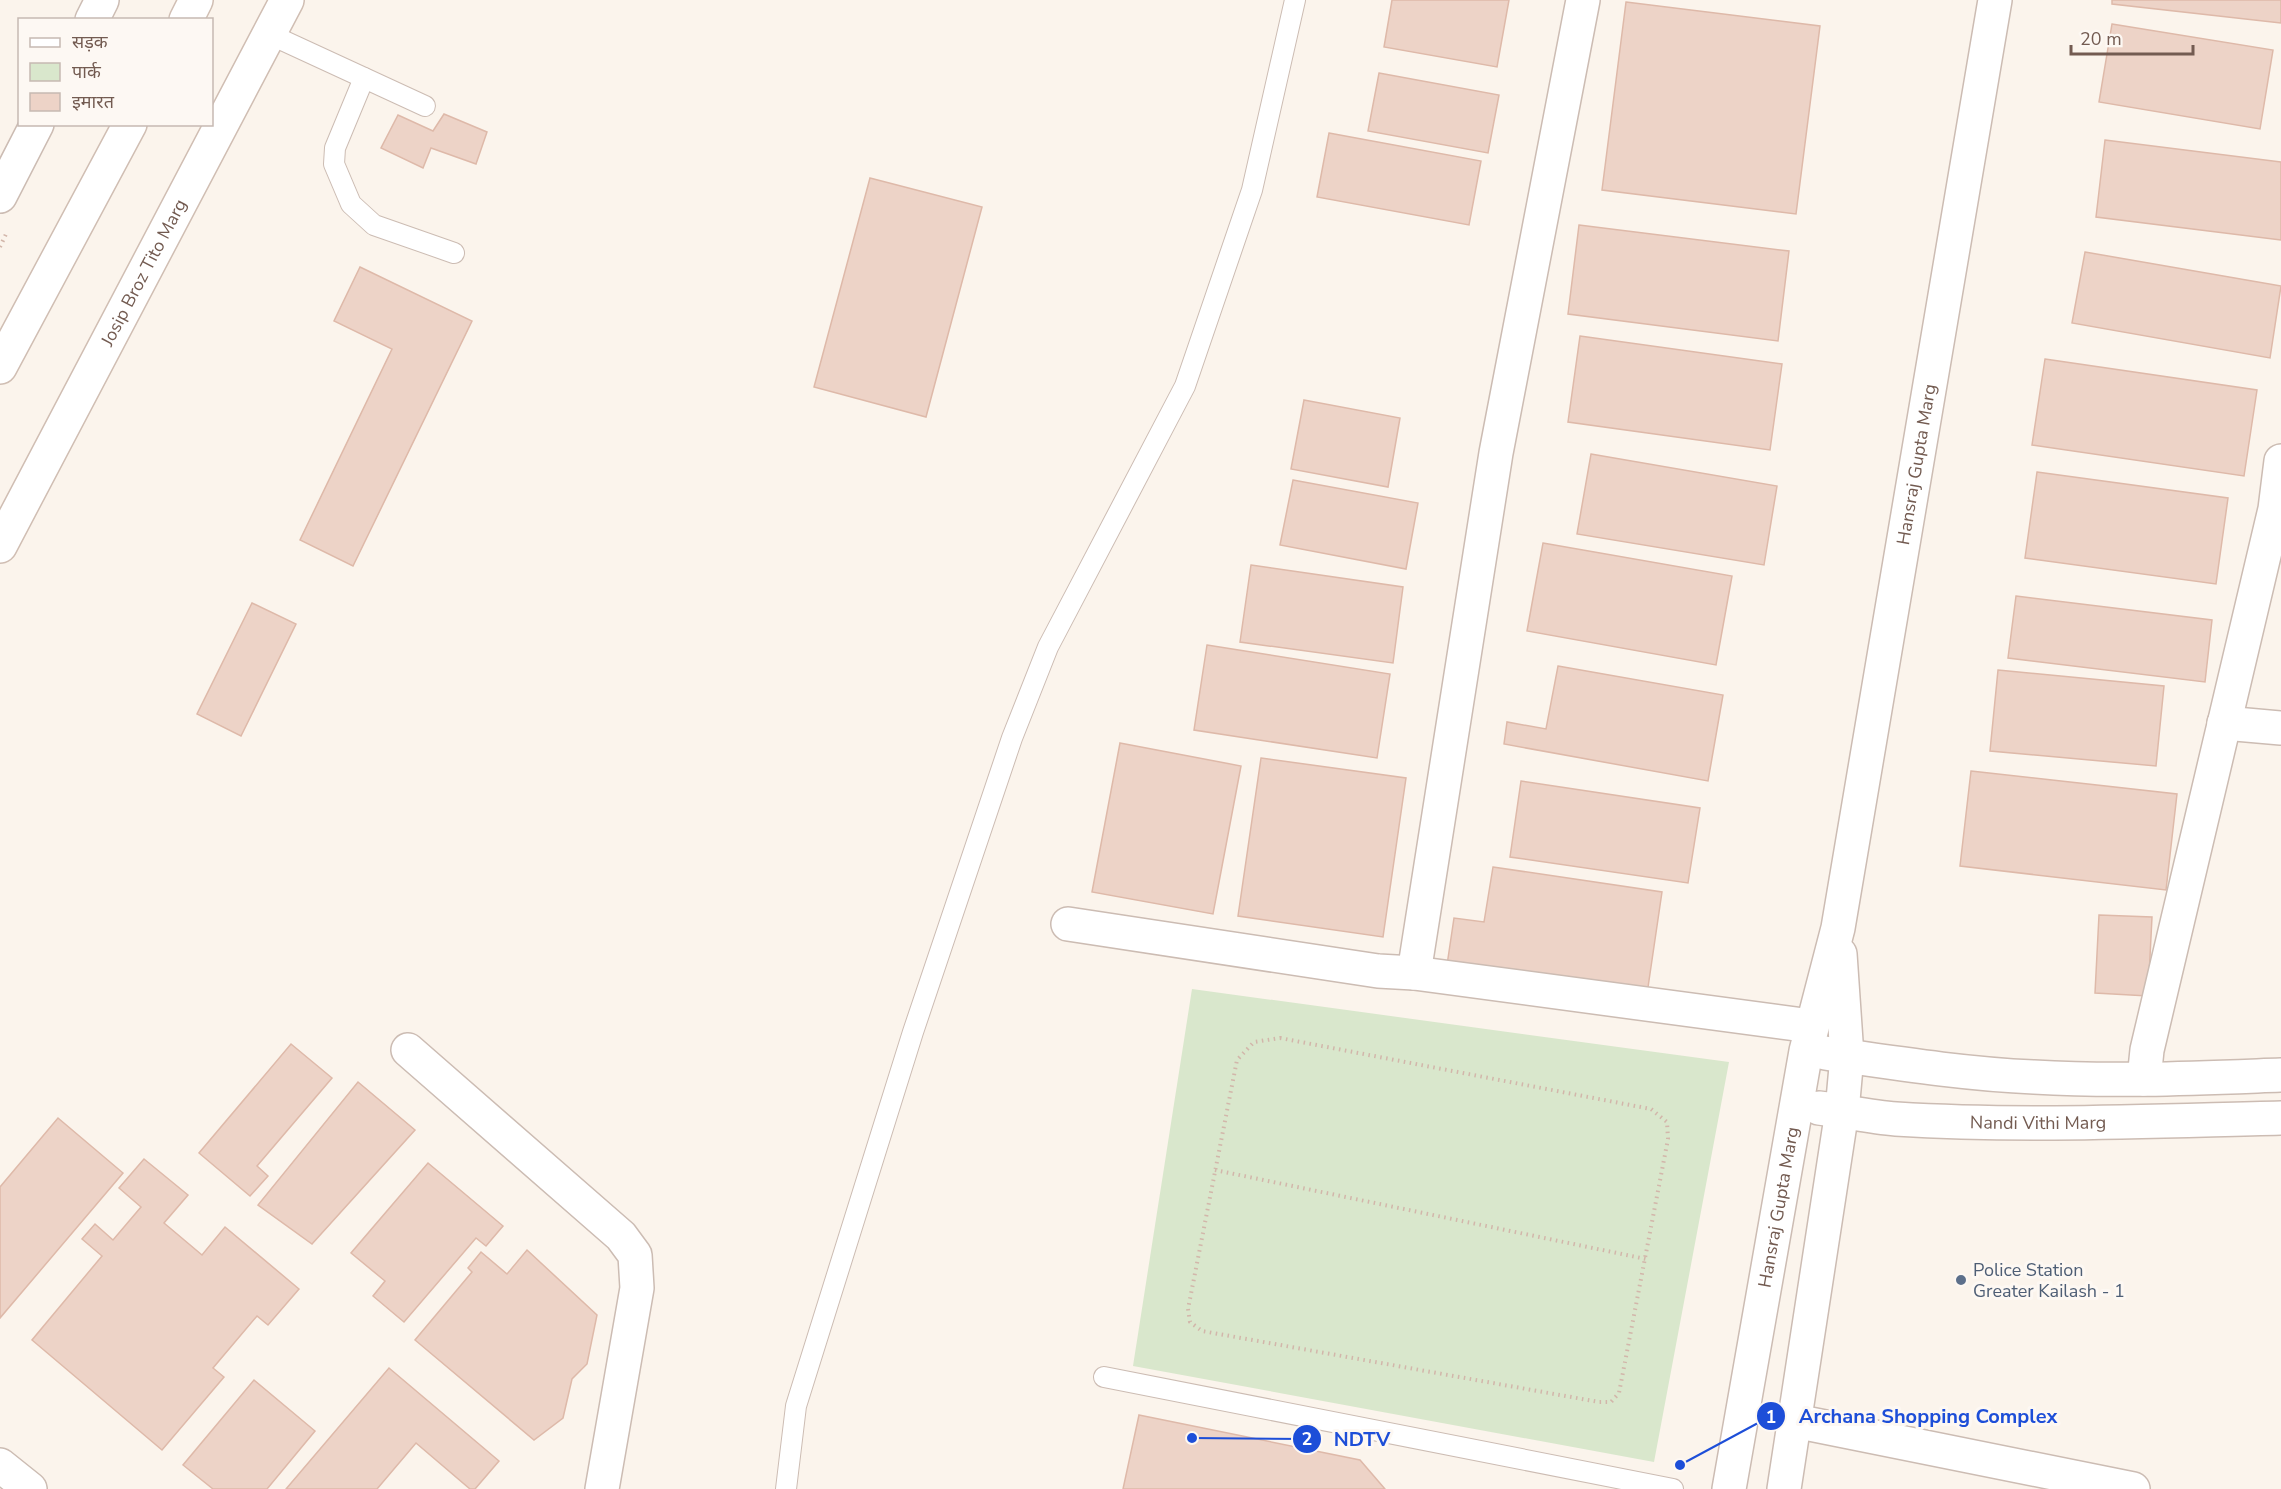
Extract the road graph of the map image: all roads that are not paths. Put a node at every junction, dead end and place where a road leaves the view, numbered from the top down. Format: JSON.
{"nodes":[{"id":1,"x":102,"y":0,"type":"edge"},
{"id":2,"x":196,"y":0,"type":"edge"},
{"id":3,"x":287,"y":0,"type":"edge"},
{"id":4,"x":1295,"y":0,"type":"edge"},
{"id":5,"x":1583,"y":0,"type":"edge"},
{"id":6,"x":1995,"y":0,"type":"edge"},
{"id":7,"x":93,"y":18,"type":"edge"},
{"id":8,"x":187,"y":18,"type":"edge"},
{"id":9,"x":269,"y":34,"type":"junction"},
{"id":10,"x":364,"y":78,"type":"junction"},
{"id":11,"x":425,"y":106,"type":"dead end"},
{"id":12,"x":36,"y":126,"type":"edge"},
{"id":13,"x":129,"y":126,"type":"edge"},
{"id":14,"x":7,"y":165,"type":"edge"},
{"id":15,"x":0,"y":196,"type":"edge"},
{"id":16,"x":454,"y":253,"type":"dead end"},
{"id":17,"x":0,"y":367,"type":"edge"},
{"id":18,"x":2281,"y":461,"type":"edge"},
{"id":19,"x":2278,"y":509,"type":"edge"},
{"id":20,"x":0,"y":546,"type":"edge"},
{"id":21,"x":2224,"y":723,"type":"junction"},
{"id":22,"x":2281,"y":728,"type":"edge"},
{"id":23,"x":1068,"y":924,"type":"dead end"},
{"id":24,"x":1838,"y":928,"type":"junction"},
{"id":25,"x":1414,"y":973,"type":"junction"},
{"id":26,"x":1809,"y":1038,"type":"junction"},
{"id":27,"x":408,"y":1050,"type":"dead end"},
{"id":28,"x":1847,"y":1056,"type":"junction"},
{"id":29,"x":2281,"y":1075,"type":"edge"},
{"id":30,"x":2144,"y":1079,"type":"junction"},
{"id":31,"x":1796,"y":1106,"type":"junction"},
{"id":32,"x":1842,"y":1111,"type":"junction"},
{"id":33,"x":2281,"y":1118,"type":"edge"},
{"id":34,"x":1104,"y":1377,"type":"dead end"},
{"id":35,"x":1794,"y":1421,"type":"junction"},
{"id":36,"x":0,"y":1466,"type":"edge"},
{"id":37,"x":2079,"y":1484,"type":"edge"},
{"id":38,"x":30,"y":1489,"type":"edge"},
{"id":39,"x":602,"y":1489,"type":"edge"},
{"id":40,"x":786,"y":1489,"type":"edge"},
{"id":41,"x":1673,"y":1489,"type":"edge"},
{"id":42,"x":1729,"y":1489,"type":"edge"},
{"id":43,"x":1784,"y":1489,"type":"edge"},
{"id":44,"x":2133,"y":1489,"type":"edge"}],
"edges":[{"from":1,"to":7,"type":"street"},
{"from":2,"to":8,"type":"street"},
{"from":3,"to":9,"type":"street","name":"Josip Broz Tito Marg"},
{"from":4,"to":40,"type":"lane"},
{"from":5,"to":25,"type":"street"},
{"from":6,"to":24,"type":"street","name":"Hansraj Gupta Marg"},
{"from":9,"to":10,"type":"lane"},
{"from":9,"to":20,"type":"street","name":"Josip Broz Tito Marg"},
{"from":10,"to":11,"type":"lane"},
{"from":10,"to":16,"type":"lane"},
{"from":12,"to":14,"type":"street"},
{"from":13,"to":17,"type":"street"},
{"from":14,"to":15,"type":"street"},
{"from":18,"to":19,"type":"street"},
{"from":19,"to":21,"type":"street"},
{"from":21,"to":22,"type":"street"},
{"from":21,"to":30,"type":"street"},
{"from":23,"to":25,"type":"street"},
{"from":24,"to":26,"type":"street","name":"Hansraj Gupta Marg"},
{"from":24,"to":28,"type":"street","name":"Hansraj Gupta Marg"},
{"from":25,"to":26,"type":"street"},
{"from":26,"to":28,"type":"street"},
{"from":26,"to":31,"type":"street","name":"Hansraj Gupta Marg"},
{"from":27,"to":39,"type":"street"},
{"from":28,"to":30,"type":"street"},
{"from":28,"to":32,"type":"street","name":"Hansraj Gupta Marg"},
{"from":29,"to":30,"type":"street"},
{"from":31,"to":32,"type":"street","name":"Nandi Vithi Marg"},
{"from":31,"to":42,"type":"street","name":"Hansraj Gupta Marg"},
{"from":32,"to":33,"type":"street","name":"Nandi Vithi Marg"},
{"from":32,"to":35,"type":"street","name":"Hansraj Gupta Marg"},
{"from":34,"to":41,"type":"lane"},
{"from":35,"to":37,"type":"street"},
{"from":35,"to":43,"type":"street","name":"Hansraj Gupta Marg"},
{"from":36,"to":38,"type":"street"},
{"from":37,"to":44,"type":"street"}]}
